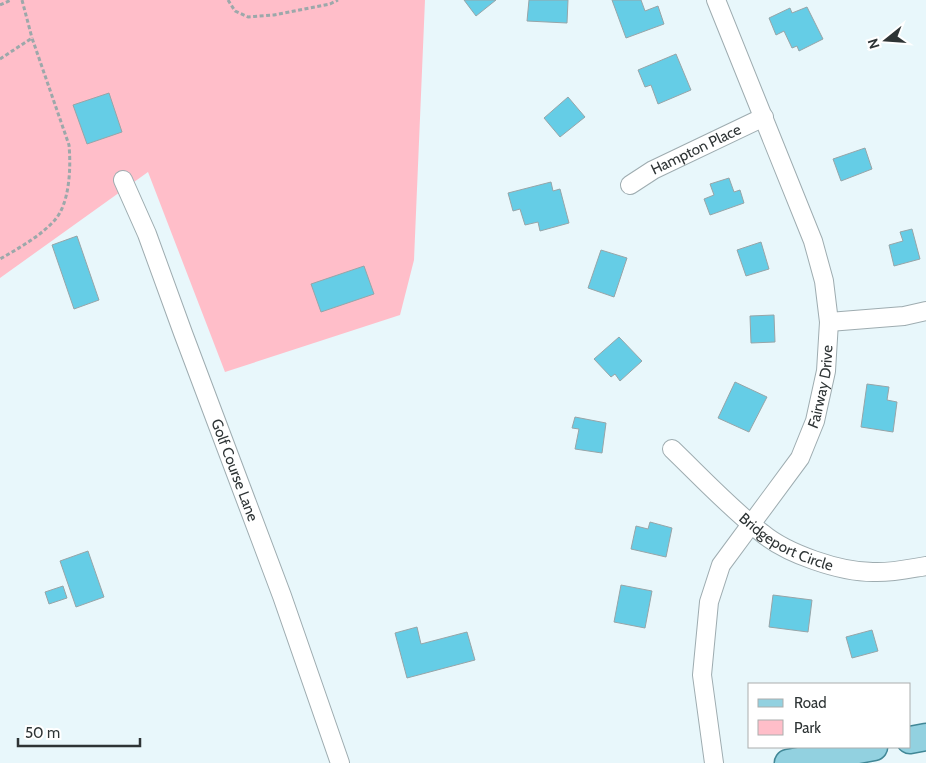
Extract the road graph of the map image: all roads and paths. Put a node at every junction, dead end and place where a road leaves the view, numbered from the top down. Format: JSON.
{"nodes":[{"id":1,"x":11,"y":0,"type":"edge"},
{"id":2,"x":22,"y":0,"type":"edge"},
{"id":3,"x":228,"y":0,"type":"edge"},
{"id":4,"x":338,"y":0,"type":"edge"},
{"id":5,"x":716,"y":0,"type":"edge"},
{"id":6,"x":0,"y":5,"type":"edge"},
{"id":7,"x":32,"y":38,"type":"junction"},
{"id":8,"x":0,"y":59,"type":"edge"},
{"id":9,"x":764,"y":117,"type":"junction"},
{"id":10,"x":123,"y":180,"type":"dead end"},
{"id":11,"x":630,"y":185,"type":"dead end"},
{"id":12,"x":0,"y":260,"type":"edge"},
{"id":13,"x":926,"y":311,"type":"edge"},
{"id":14,"x":829,"y":322,"type":"junction"},
{"id":15,"x":672,"y":449,"type":"dead end"},
{"id":16,"x":750,"y":523,"type":"junction"},
{"id":17,"x":926,"y":566,"type":"edge"},
{"id":18,"x":926,"y":737,"type":"edge"},
{"id":19,"x":911,"y":740,"type":"edge"},
{"id":20,"x":869,"y":748,"type":"edge"},
{"id":21,"x":340,"y":763,"type":"edge"},
{"id":22,"x":714,"y":763,"type":"edge"},
{"id":23,"x":788,"y":763,"type":"edge"}],
"edges":[{"from":1,"to":6,"type":"path"},
{"from":2,"to":7,"type":"path"},
{"from":3,"to":4,"type":"path"},
{"from":5,"to":9,"type":"street","name":"Fairway Drive"},
{"from":7,"to":8,"type":"path"},
{"from":7,"to":12,"type":"path"},
{"from":9,"to":11,"type":"street","name":"Hampton Place"},
{"from":9,"to":14,"type":"street","name":"Fairway Drive"},
{"from":10,"to":21,"type":"street","name":"Golf Course Lane"},
{"from":13,"to":14,"type":"street"},
{"from":14,"to":16,"type":"street","name":"Fairway Drive"},
{"from":15,"to":16,"type":"street","name":"Bridgeport Circle"},
{"from":16,"to":17,"type":"street","name":"Bridgeport Circle"},
{"from":16,"to":22,"type":"street","name":"Fairway Drive"},
{"from":18,"to":19,"type":"main road"},
{"from":20,"to":23,"type":"main road"}]}
